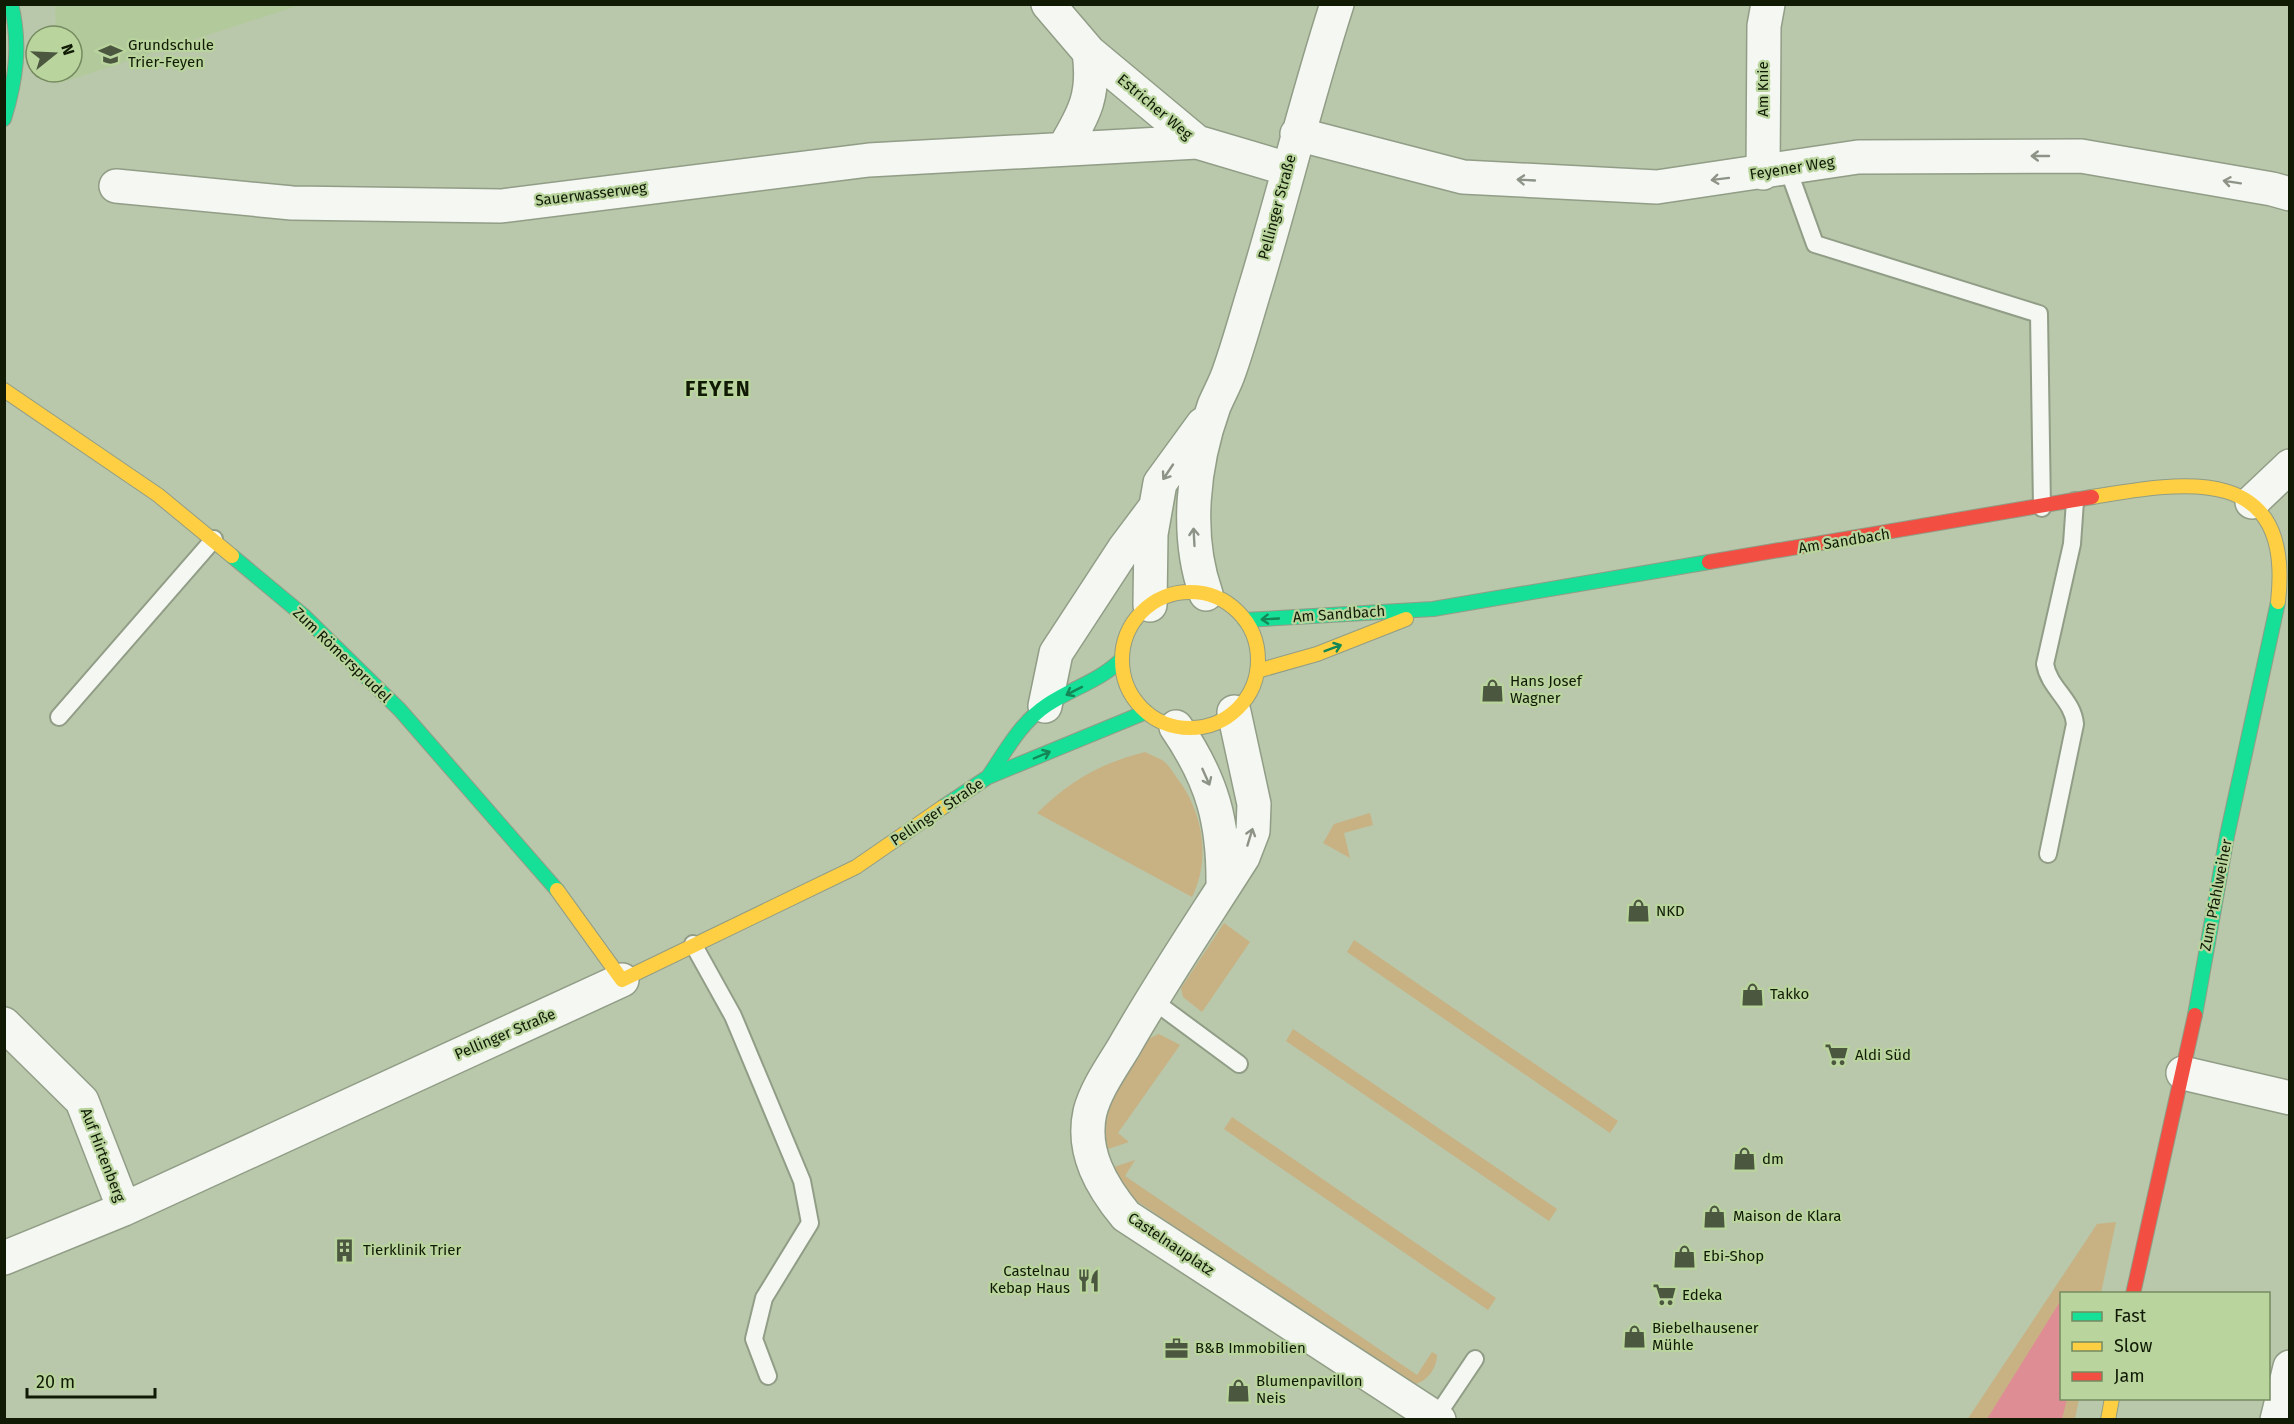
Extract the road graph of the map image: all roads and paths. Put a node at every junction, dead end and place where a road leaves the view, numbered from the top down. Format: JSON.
{"nodes":[{"id":1,"x":11,"y":4,"type":"edge"},
{"id":2,"x":1048,"y":4,"type":"edge"},
{"id":3,"x":1337,"y":4,"type":"edge"},
{"id":4,"x":1767,"y":4,"type":"edge"},
{"id":5,"x":1089,"y":52,"type":"junction"},
{"id":6,"x":4,"y":119,"type":"edge"},
{"id":7,"x":1297,"y":134,"type":"junction"},
{"id":8,"x":1197,"y":142,"type":"junction"},
{"id":9,"x":1064,"y":148,"type":"junction"},
{"id":10,"x":1287,"y":169,"type":"junction"},
{"id":11,"x":1775,"y":171,"type":"junction"},
{"id":12,"x":116,"y":186,"type":"dead end"},
{"id":13,"x":2289,"y":194,"type":"edge"},
{"id":14,"x":4,"y":390,"type":"edge"},
{"id":15,"x":1214,"y":407,"type":"junction"},
{"id":16,"x":2289,"y":466,"type":"edge"},
{"id":17,"x":2075,"y":501,"type":"junction"},
{"id":18,"x":2252,"y":502,"type":"junction"},
{"id":19,"x":2042,"y":508,"type":"junction"},
{"id":20,"x":1154,"y":509,"type":"junction"},
{"id":21,"x":214,"y":539,"type":"junction"},
{"id":22,"x":1206,"y":594,"type":"junction"},
{"id":23,"x":1150,"y":604,"type":"junction"},
{"id":24,"x":1433,"y":609,"type":"junction"},
{"id":25,"x":1245,"y":620,"type":"junction"},
{"id":26,"x":1122,"y":659,"type":"junction"},
{"id":27,"x":1257,"y":671,"type":"junction"},
{"id":28,"x":1045,"y":706,"type":"junction"},
{"id":29,"x":1146,"y":712,"type":"junction"},
{"id":30,"x":1234,"y":712,"type":"junction"},
{"id":31,"x":59,"y":717,"type":"dead end"},
{"id":32,"x":1176,"y":727,"type":"junction"},
{"id":33,"x":988,"y":777,"type":"junction"},
{"id":34,"x":2048,"y":854,"type":"dead end"},
{"id":35,"x":1223,"y":888,"type":"junction"},
{"id":36,"x":693,"y":944,"type":"junction"},
{"id":37,"x":622,"y":980,"type":"junction"},
{"id":38,"x":1151,"y":999,"type":"junction"},
{"id":39,"x":4,"y":1024,"type":"edge"},
{"id":40,"x":1239,"y":1064,"type":"dead end"},
{"id":41,"x":2184,"y":1073,"type":"junction"},
{"id":42,"x":2289,"y":1098,"type":"edge"},
{"id":43,"x":124,"y":1209,"type":"junction"},
{"id":44,"x":4,"y":1258,"type":"edge"},
{"id":45,"x":2133,"y":1292,"type":"edge"},
{"id":46,"x":1475,"y":1359,"type":"dead end"},
{"id":47,"x":2289,"y":1367,"type":"edge"},
{"id":48,"x":768,"y":1376,"type":"dead end"},
{"id":49,"x":2112,"y":1400,"type":"edge"},
{"id":50,"x":1437,"y":1418,"type":"edge"},
{"id":51,"x":2108,"y":1419,"type":"edge"},
{"id":52,"x":2277,"y":1419,"type":"edge"}],
"edges":[{"from":1,"to":6,"type":"street"},
{"from":2,"to":5,"type":"street","name":"Estricher Weg"},
{"from":3,"to":7,"type":"street","name":"Pellinger Straße"},
{"from":4,"to":11,"type":"street","name":"Am Knie"},
{"from":5,"to":8,"type":"street","name":"Estricher Weg"},
{"from":5,"to":9,"type":"street"},
{"from":7,"to":10,"type":"street","name":"Pellinger Straße"},
{"from":11,"to":7,"type":"street","name":"Feyener Weg","one_way":true},
{"from":8,"to":9,"type":"street","name":"Sauerwasserweg"},
{"from":8,"to":10,"type":"street","name":"Estricher Weg"},
{"from":9,"to":12,"type":"street","name":"Sauerwasserweg"},
{"from":10,"to":15,"type":"street","name":"Pellinger Straße"},
{"from":13,"to":11,"type":"street","name":"Feyener Weg","one_way":true},
{"from":11,"to":19,"type":"lane"},
{"from":14,"to":21,"type":"street","name":"Zum Römersprudel"},
{"from":15,"to":20,"type":"street","name":"Pellinger Straße","one_way":true},
{"from":22,"to":15,"type":"street","name":"Pellinger Straße","one_way":true},
{"from":16,"to":18,"type":"street"},
{"from":17,"to":18,"type":"street","name":"Am Sandbach"},
{"from":17,"to":19,"type":"street","name":"Am Sandbach"},
{"from":17,"to":34,"type":"lane"},
{"from":18,"to":41,"type":"street","name":"Zum Pfahlweiher"},
{"from":19,"to":24,"type":"street","name":"Am Sandbach"},
{"from":20,"to":23,"type":"street","name":"Pellinger Straße"},
{"from":20,"to":28,"type":"street","name":"Pellinger Straße"},
{"from":21,"to":31,"type":"lane"},
{"from":21,"to":37,"type":"street","name":"Zum Römersprudel"},
{"from":22,"to":23,"type":"street"},
{"from":22,"to":25,"type":"street"},
{"from":23,"to":26,"type":"street"},
{"from":24,"to":25,"type":"street","name":"Am Sandbach","one_way":true},
{"from":27,"to":24,"type":"street","name":"Am Sandbach","one_way":true},
{"from":25,"to":27,"type":"street"},
{"from":26,"to":28,"type":"street","name":"Pellinger Straße","one_way":true},
{"from":26,"to":29,"type":"street"},
{"from":27,"to":30,"type":"street"},
{"from":28,"to":33,"type":"street","name":"Pellinger Straße"},
{"from":29,"to":32,"type":"street"},
{"from":33,"to":29,"type":"street","name":"Pellinger Straße","one_way":true},
{"from":30,"to":32,"type":"street"},
{"from":35,"to":30,"type":"street","name":"Castelnauplatz","one_way":true},
{"from":32,"to":35,"type":"street","one_way":true},
{"from":33,"to":36,"type":"street","name":"Pellinger Straße"},
{"from":35,"to":38,"type":"street","name":"Castelnauplatz"},
{"from":36,"to":37,"type":"street","name":"Pellinger Straße"},
{"from":36,"to":48,"type":"lane"},
{"from":37,"to":43,"type":"street","name":"Pellinger Straße"},
{"from":38,"to":40,"type":"lane"},
{"from":38,"to":50,"type":"street","name":"Castelnauplatz"},
{"from":39,"to":43,"type":"street","name":"Auf Hirtenberg"},
{"from":41,"to":42,"type":"street"},
{"from":41,"to":45,"type":"street","name":"Zum Pfahlweiher"},
{"from":43,"to":44,"type":"street","name":"Pellinger Straße"},
{"from":46,"to":50,"type":"lane"},
{"from":47,"to":52,"type":"street"},
{"from":49,"to":51,"type":"street"}]}
